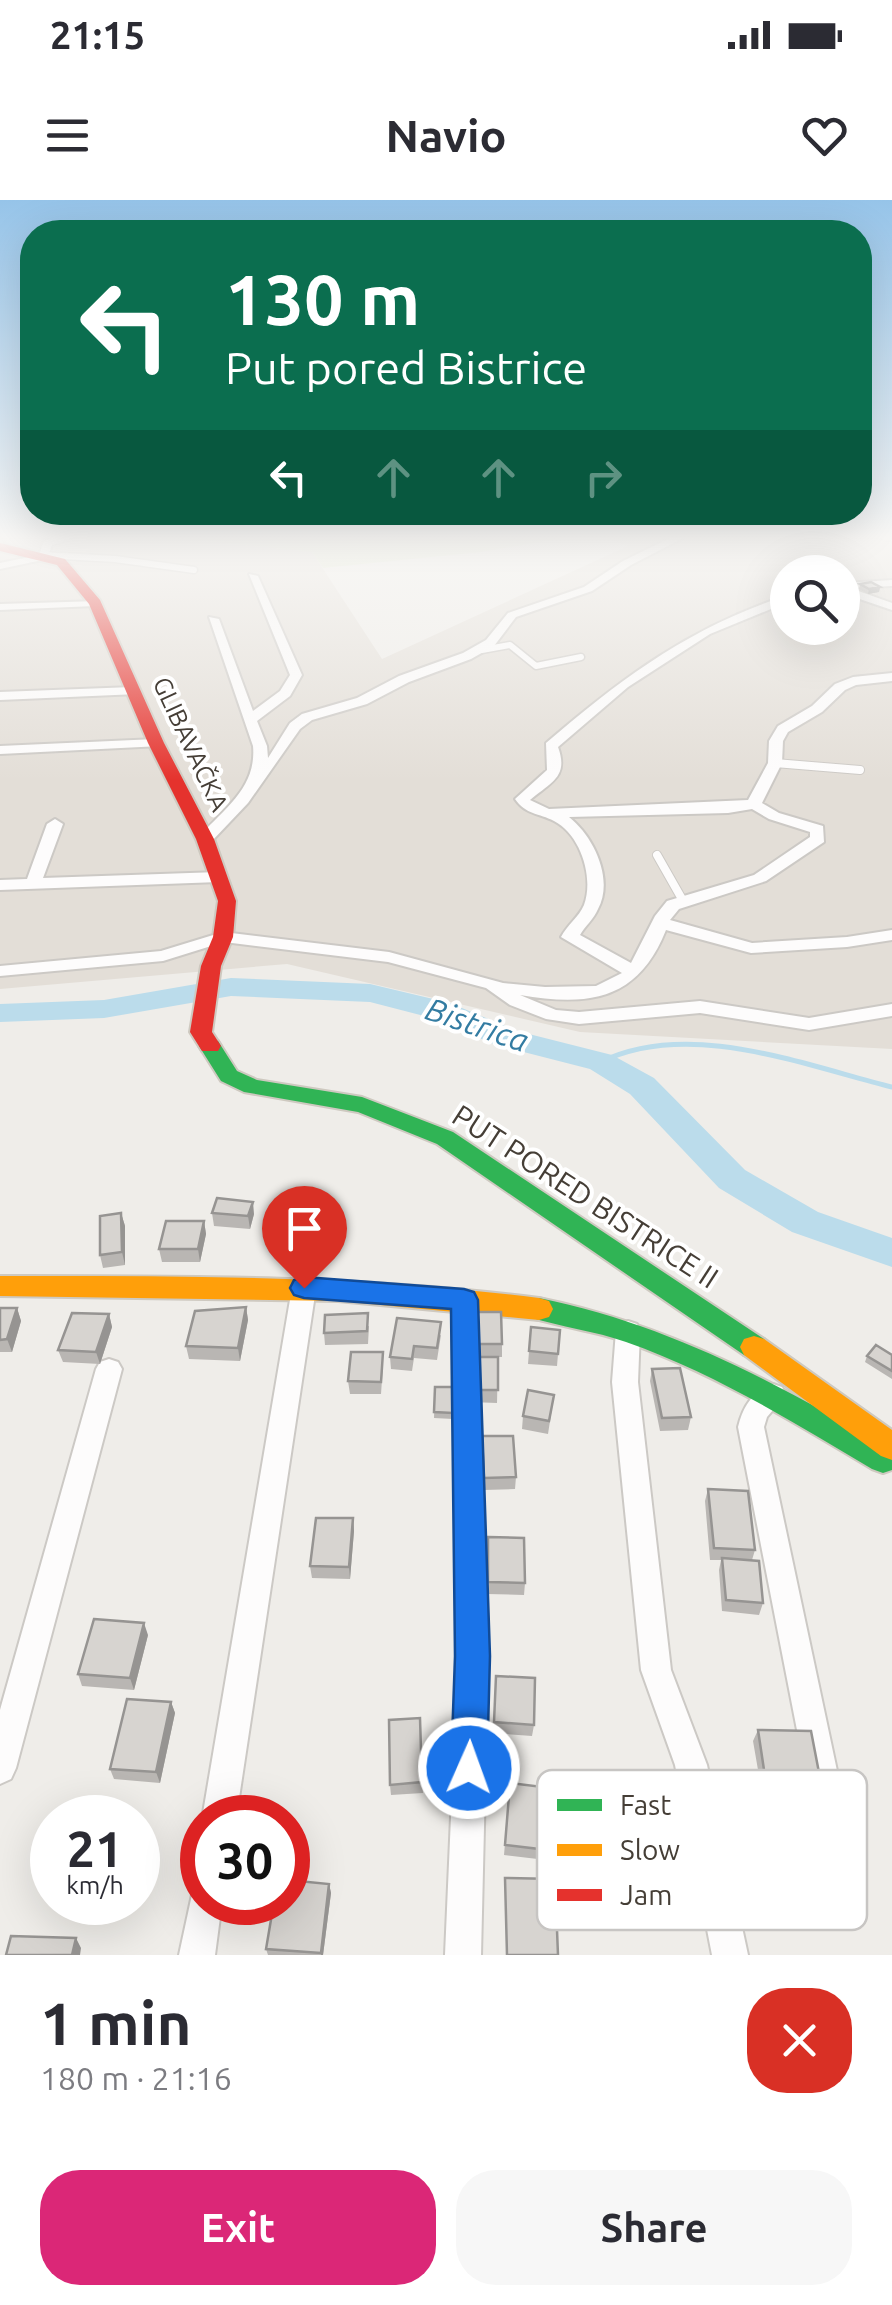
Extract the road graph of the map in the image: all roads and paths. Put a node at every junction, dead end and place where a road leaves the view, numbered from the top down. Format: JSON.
{"nodes":[{"id":1,"x":100,"y":617,"type":"edge"},
{"id":2,"x":271,"y":617,"type":"edge"},
{"id":3,"x":511,"y":617,"type":"edge"},
{"id":4,"x":741,"y":617,"type":"edge"},
{"id":5,"x":213,"y":619,"type":"dead end"},
{"id":6,"x":467,"y":656,"type":"junction"},
{"id":7,"x":582,"y":657,"type":"dead end"},
{"id":8,"x":892,"y":677,"type":"edge"},
{"id":9,"x":133,"y":691,"type":"junction"},
{"id":10,"x":0,"y":696,"type":"edge"},
{"id":11,"x":250,"y":720,"type":"junction"},
{"id":12,"x":156,"y":743,"type":"junction"},
{"id":13,"x":0,"y":750,"type":"edge"},
{"id":14,"x":775,"y":764,"type":"junction"},
{"id":15,"x":860,"y":770,"type":"dead end"},
{"id":16,"x":258,"y":775,"type":"junction"},
{"id":17,"x":754,"y":804,"type":"junction"},
{"id":18,"x":546,"y":813,"type":"junction"},
{"id":19,"x":55,"y":824,"type":"dead end"},
{"id":20,"x":205,"y":839,"type":"junction"},
{"id":21,"x":658,"y":855,"type":"dead end"},
{"id":22,"x":218,"y":878,"type":"junction"},
{"id":23,"x":33,"y":884,"type":"junction"},
{"id":24,"x":0,"y":885,"type":"edge"},
{"id":25,"x":682,"y":899,"type":"junction"},
{"id":26,"x":661,"y":923,"type":"junction"},
{"id":27,"x":892,"y":934,"type":"edge"},
{"id":28,"x":223,"y":936,"type":"junction"},
{"id":29,"x":163,"y":956,"type":"junction"},
{"id":30,"x":212,"y":965,"type":"junction"},
{"id":31,"x":0,"y":972,"type":"edge"},
{"id":32,"x":634,"y":972,"type":"junction"},
{"id":33,"x":492,"y":984,"type":"junction"},
{"id":34,"x":892,"y":1010,"type":"edge"},
{"id":35,"x":0,"y":1286,"type":"edge"},
{"id":36,"x":304,"y":1288,"type":"junction"},
{"id":37,"x":464,"y":1300,"type":"junction"},
{"id":38,"x":628,"y":1331,"type":"junction"},
{"id":39,"x":766,"y":1354,"type":"junction"},
{"id":40,"x":109,"y":1369,"type":"dead end"},
{"id":41,"x":744,"y":1378,"type":"junction"},
{"id":42,"x":773,"y":1395,"type":"junction"},
{"id":43,"x":892,"y":1447,"type":"edge"},
{"id":44,"x":892,"y":1464,"type":"edge"},
{"id":45,"x":0,"y":1768,"type":"edge"},
{"id":46,"x":692,"y":1770,"type":"edge"},
{"id":47,"x":821,"y":1770,"type":"edge"},
{"id":48,"x":223,"y":1795,"type":"edge"},
{"id":49,"x":202,"y":1925,"type":"edge"},
{"id":50,"x":725,"y":1930,"type":"edge"},
{"id":51,"x":197,"y":1955,"type":"edge"},
{"id":52,"x":462,"y":1955,"type":"edge"},
{"id":53,"x":730,"y":1955,"type":"edge"}],
"edges":[{"from":1,"to":9,"type":"street","name":"GLIBAVAČKA"},
{"from":2,"to":11,"type":"street"},
{"from":3,"to":6,"type":"street"},
{"from":4,"to":18,"type":"street"},
{"from":5,"to":11,"type":"street"},
{"from":6,"to":7,"type":"lane"},
{"from":6,"to":16,"type":"street"},
{"from":8,"to":14,"type":"street"},
{"from":9,"to":10,"type":"street"},
{"from":9,"to":12,"type":"street","name":"GLIBAVAČKA"},
{"from":11,"to":16,"type":"street"},
{"from":12,"to":13,"type":"street"},
{"from":12,"to":20,"type":"street","name":"GLIBAVAČKA"},
{"from":14,"to":15,"type":"lane"},
{"from":14,"to":17,"type":"street"},
{"from":16,"to":20,"type":"street"},
{"from":17,"to":18,"type":"street"},
{"from":17,"to":25,"type":"street"},
{"from":18,"to":32,"type":"street"},
{"from":19,"to":23,"type":"street"},
{"from":20,"to":22,"type":"street","name":"GLIBAVAČKA"},
{"from":21,"to":25,"type":"lane"},
{"from":22,"to":23,"type":"street"},
{"from":22,"to":28,"type":"street","name":"GLIBAVAČKA"},
{"from":23,"to":24,"type":"street"},
{"from":25,"to":26,"type":"street"},
{"from":26,"to":27,"type":"street"},
{"from":26,"to":32,"type":"street"},
{"from":28,"to":29,"type":"street"},
{"from":28,"to":30,"type":"street","name":"GLIBAVAČKA"},
{"from":28,"to":33,"type":"street"},
{"from":29,"to":30,"type":"street"},
{"from":29,"to":31,"type":"street"},
{"from":30,"to":39,"type":"street","name":"PUT PORED BISTRICE II"},
{"from":32,"to":33,"type":"street"},
{"from":33,"to":34,"type":"street"},
{"from":35,"to":36,"type":"street"},
{"from":36,"to":37,"type":"street"},
{"from":36,"to":48,"type":"street"},
{"from":37,"to":38,"type":"street"},
{"from":37,"to":52,"type":"street"},
{"from":38,"to":41,"type":"street"},
{"from":38,"to":46,"type":"street"},
{"from":39,"to":41,"type":"street"},
{"from":39,"to":43,"type":"street","name":"PUT PORED BISTRICE II"},
{"from":40,"to":45,"type":"street"},
{"from":41,"to":42,"type":"street"},
{"from":42,"to":44,"type":"street"},
{"from":42,"to":47,"type":"street"},
{"from":49,"to":51,"type":"street"},
{"from":50,"to":53,"type":"street"}]}
